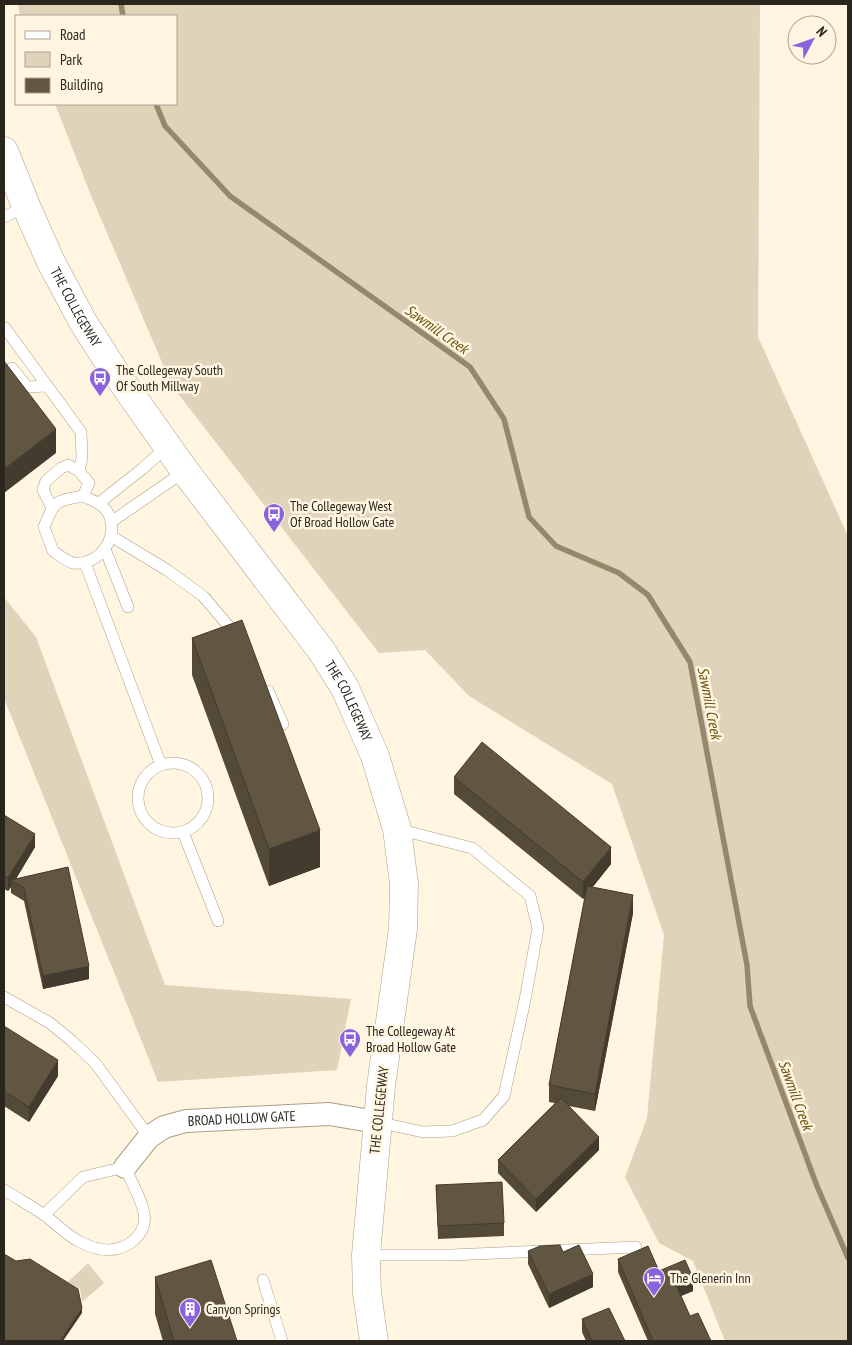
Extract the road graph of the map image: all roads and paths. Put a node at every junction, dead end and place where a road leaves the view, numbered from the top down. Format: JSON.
{"nodes":[{"id":1,"x":4,"y":151,"type":"edge"},
{"id":2,"x":15,"y":212,"type":"edge"},
{"id":3,"x":5,"y":328,"type":"dead end"},
{"id":4,"x":12,"y":368,"type":"edge"},
{"id":5,"x":47,"y":386,"type":"junction"},
{"id":6,"x":167,"y":447,"type":"junction"},
{"id":7,"x":185,"y":471,"type":"junction"},
{"id":8,"x":79,"y":472,"type":"junction"},
{"id":9,"x":83,"y":496,"type":"junction"},
{"id":10,"x":99,"y":503,"type":"junction"},
{"id":11,"x":52,"y":508,"type":"junction"},
{"id":12,"x":111,"y":522,"type":"junction"},
{"id":13,"x":111,"y":536,"type":"junction"},
{"id":14,"x":105,"y":549,"type":"junction"},
{"id":15,"x":85,"y":562,"type":"junction"},
{"id":16,"x":128,"y":607,"type":"dead end"},
{"id":17,"x":242,"y":642,"type":"edge"},
{"id":18,"x":263,"y":680,"type":"edge"},
{"id":19,"x":282,"y":724,"type":"edge"},
{"id":20,"x":161,"y":765,"type":"junction"},
{"id":21,"x":397,"y":829,"type":"junction"},
{"id":22,"x":183,"y":832,"type":"junction"},
{"id":23,"x":218,"y":921,"type":"dead end"},
{"id":24,"x":4,"y":997,"type":"edge"},
{"id":25,"x":377,"y":1122,"type":"junction"},
{"id":26,"x":148,"y":1137,"type":"junction"},
{"id":27,"x":125,"y":1167,"type":"junction"},
{"id":28,"x":4,"y":1190,"type":"edge"},
{"id":29,"x":44,"y":1215,"type":"junction"},
{"id":30,"x":636,"y":1247,"type":"dead end"},
{"id":31,"x":366,"y":1255,"type":"junction"},
{"id":32,"x":263,"y":1280,"type":"dead end"},
{"id":33,"x":282,"y":1341,"type":"edge"},
{"id":34,"x":374,"y":1341,"type":"edge"}],
"edges":[{"from":1,"to":2,"type":"street","name":"THE COLLEGEWAY"},
{"from":2,"to":6,"type":"street","name":"THE COLLEGEWAY"},
{"from":3,"to":5,"type":"lane"},
{"from":4,"to":5,"type":"lane"},
{"from":5,"to":8,"type":"lane"},
{"from":6,"to":7,"type":"street","name":"THE COLLEGEWAY"},
{"from":6,"to":10,"type":"lane"},
{"from":7,"to":12,"type":"lane"},
{"from":7,"to":21,"type":"street","name":"THE COLLEGEWAY"},
{"from":8,"to":9,"type":"lane"},
{"from":8,"to":11,"type":"lane"},
{"from":9,"to":10,"type":"lane"},
{"from":9,"to":11,"type":"lane"},
{"from":10,"to":12,"type":"lane"},
{"from":11,"to":15,"type":"lane"},
{"from":12,"to":13,"type":"lane"},
{"from":13,"to":14,"type":"lane"},
{"from":13,"to":17,"type":"lane"},
{"from":14,"to":15,"type":"lane"},
{"from":14,"to":16,"type":"lane"},
{"from":15,"to":20,"type":"lane"},
{"from":18,"to":19,"type":"lane"},
{"from":20,"to":22,"type":"lane"},
{"from":20,"to":22,"type":"lane"},
{"from":21,"to":25,"type":"street","name":"THE COLLEGEWAY"},
{"from":21,"to":25,"type":"lane"},
{"from":22,"to":23,"type":"lane"},
{"from":24,"to":26,"type":"lane"},
{"from":25,"to":26,"type":"street","name":"BROAD HOLLOW GATE"},
{"from":25,"to":31,"type":"street","name":"THE COLLEGEWAY"},
{"from":26,"to":27,"type":"street","name":"BROAD HOLLOW GATE"},
{"from":27,"to":29,"type":"lane"},
{"from":27,"to":29,"type":"lane"},
{"from":28,"to":29,"type":"lane"},
{"from":30,"to":31,"type":"lane"},
{"from":31,"to":34,"type":"street","name":"THE COLLEGEWAY"},
{"from":32,"to":33,"type":"lane"}]}
